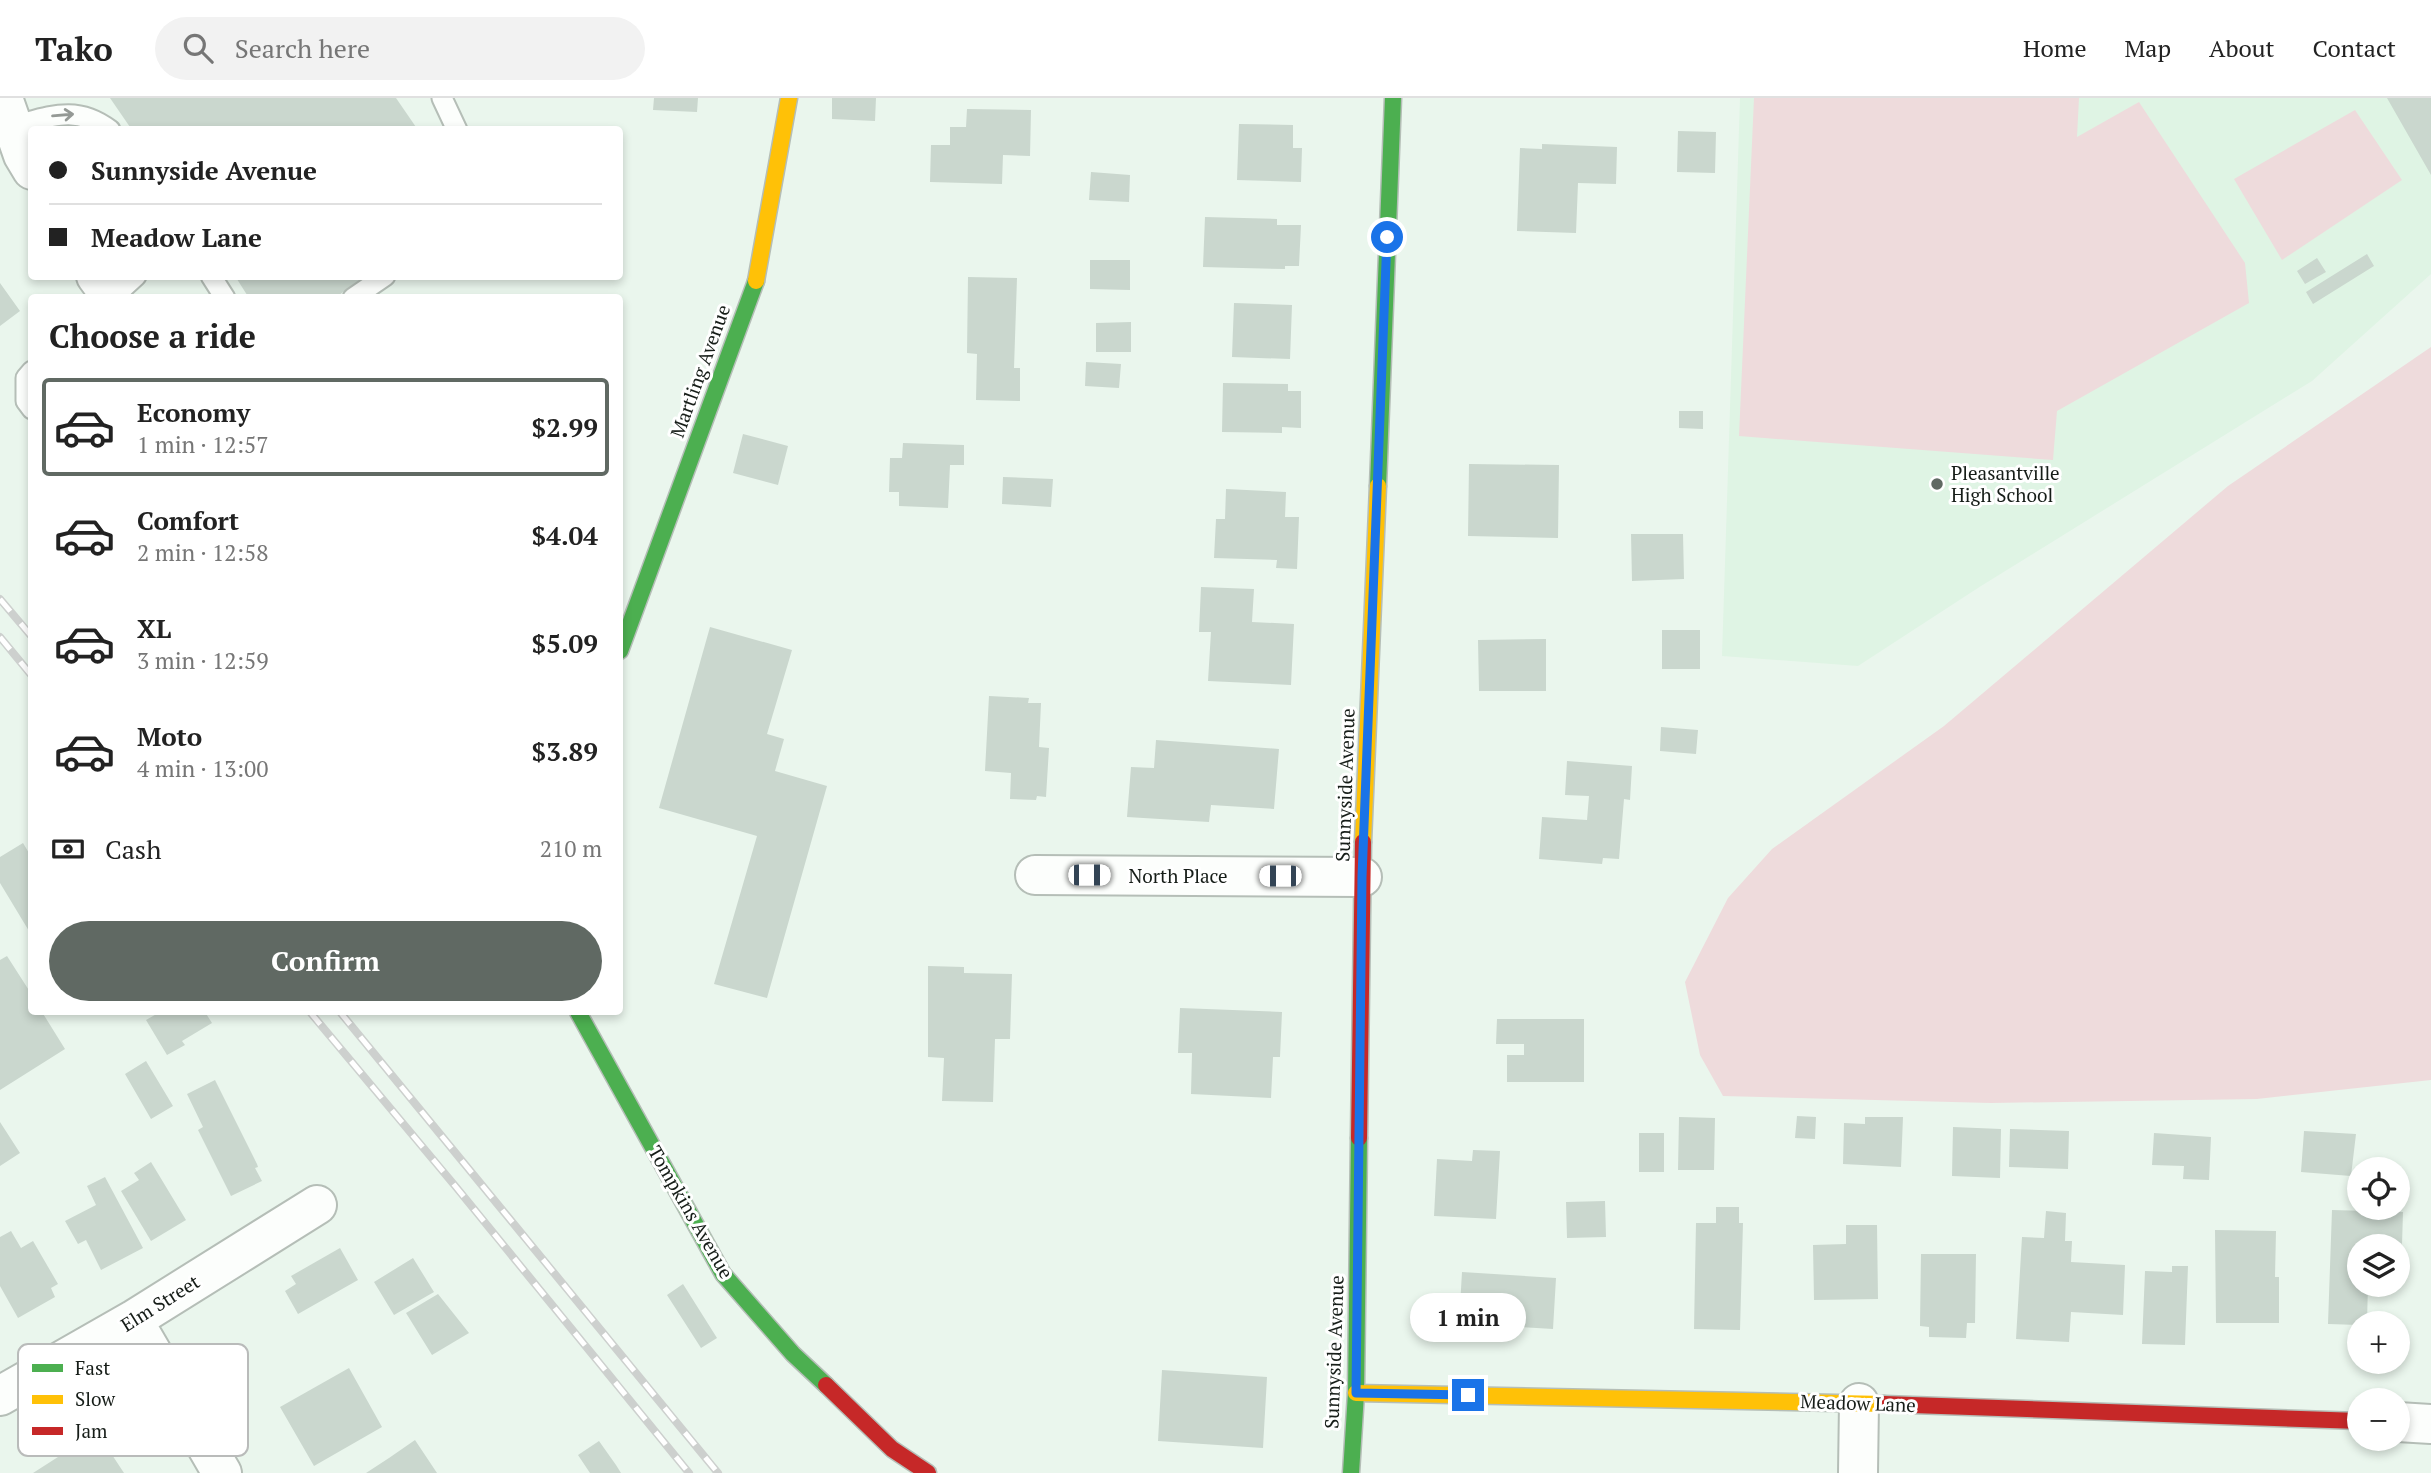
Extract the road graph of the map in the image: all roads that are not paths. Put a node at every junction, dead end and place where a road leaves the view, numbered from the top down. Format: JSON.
{"nodes":[{"id":1,"x":789,"y":98,"type":"edge"},
{"id":2,"x":1393,"y":98,"type":"edge"},
{"id":3,"x":443,"y":100,"type":"edge"},
{"id":4,"x":8,"y":112,"type":"edge"},
{"id":5,"x":103,"y":126,"type":"edge"},
{"id":6,"x":455,"y":126,"type":"edge"},
{"id":7,"x":28,"y":160,"type":"edge"},
{"id":8,"x":99,"y":280,"type":"edge"},
{"id":9,"x":131,"y":280,"type":"edge"},
{"id":10,"x":379,"y":280,"type":"edge"},
{"id":11,"x":110,"y":294,"type":"edge"},
{"id":12,"x":115,"y":294,"type":"edge"},
{"id":13,"x":359,"y":294,"type":"edge"},
{"id":14,"x":28,"y":376,"type":"edge"},
{"id":15,"x":28,"y":404,"type":"edge"},
{"id":16,"x":623,"y":643,"type":"edge"},
{"id":17,"x":1035,"y":875,"type":"dead end"},
{"id":18,"x":1362,"y":877,"type":"junction"},
{"id":19,"x":580,"y":1015,"type":"edge"},
{"id":20,"x":317,"y":1205,"type":"dead end"},
{"id":21,"x":134,"y":1320,"type":"junction"},
{"id":22,"x":92,"y":1344,"type":"edge"},
{"id":23,"x":148,"y":1344,"type":"edge"},
{"id":24,"x":18,"y":1386,"type":"edge"},
{"id":25,"x":1356,"y":1393,"type":"junction"},
{"id":26,"x":0,"y":1396,"type":"edge"},
{"id":27,"x":1860,"y":1403,"type":"junction"},
{"id":28,"x":2347,"y":1421,"type":"edge"},
{"id":29,"x":2410,"y":1423,"type":"edge"},
{"id":30,"x":2431,"y":1424,"type":"edge"},
{"id":31,"x":212,"y":1456,"type":"edge"},
{"id":32,"x":222,"y":1473,"type":"edge"},
{"id":33,"x":928,"y":1473,"type":"edge"},
{"id":34,"x":1351,"y":1473,"type":"edge"},
{"id":35,"x":1858,"y":1473,"type":"edge"}],
"edges":[{"from":1,"to":16,"type":"street","name":"Martling Avenue"},
{"from":2,"to":18,"type":"street","name":"Sunnyside Avenue"},
{"from":3,"to":6,"type":"lane"},
{"from":4,"to":5,"type":"lane","one_way":true},
{"from":4,"to":7,"type":"street"},
{"from":8,"to":11,"type":"street"},
{"from":9,"to":12,"type":"lane"},
{"from":10,"to":13,"type":"lane"},
{"from":14,"to":15,"type":"lane"},
{"from":17,"to":18,"type":"street","name":"North Place"},
{"from":18,"to":25,"type":"street","name":"Sunnyside Avenue"},
{"from":19,"to":33,"type":"street","name":"Tompkins Avenue"},
{"from":20,"to":21,"type":"street","name":"Elm Street"},
{"from":21,"to":22,"type":"street","name":"Elm Street"},
{"from":21,"to":23,"type":"street"},
{"from":24,"to":26,"type":"street","name":"Elm Street"},
{"from":25,"to":27,"type":"street","name":"Meadow Lane"},
{"from":25,"to":34,"type":"street","name":"Sunnyside Avenue"},
{"from":27,"to":28,"type":"street","name":"Meadow Lane"},
{"from":27,"to":35,"type":"street"},
{"from":29,"to":30,"type":"street"},
{"from":31,"to":32,"type":"street"}]}
